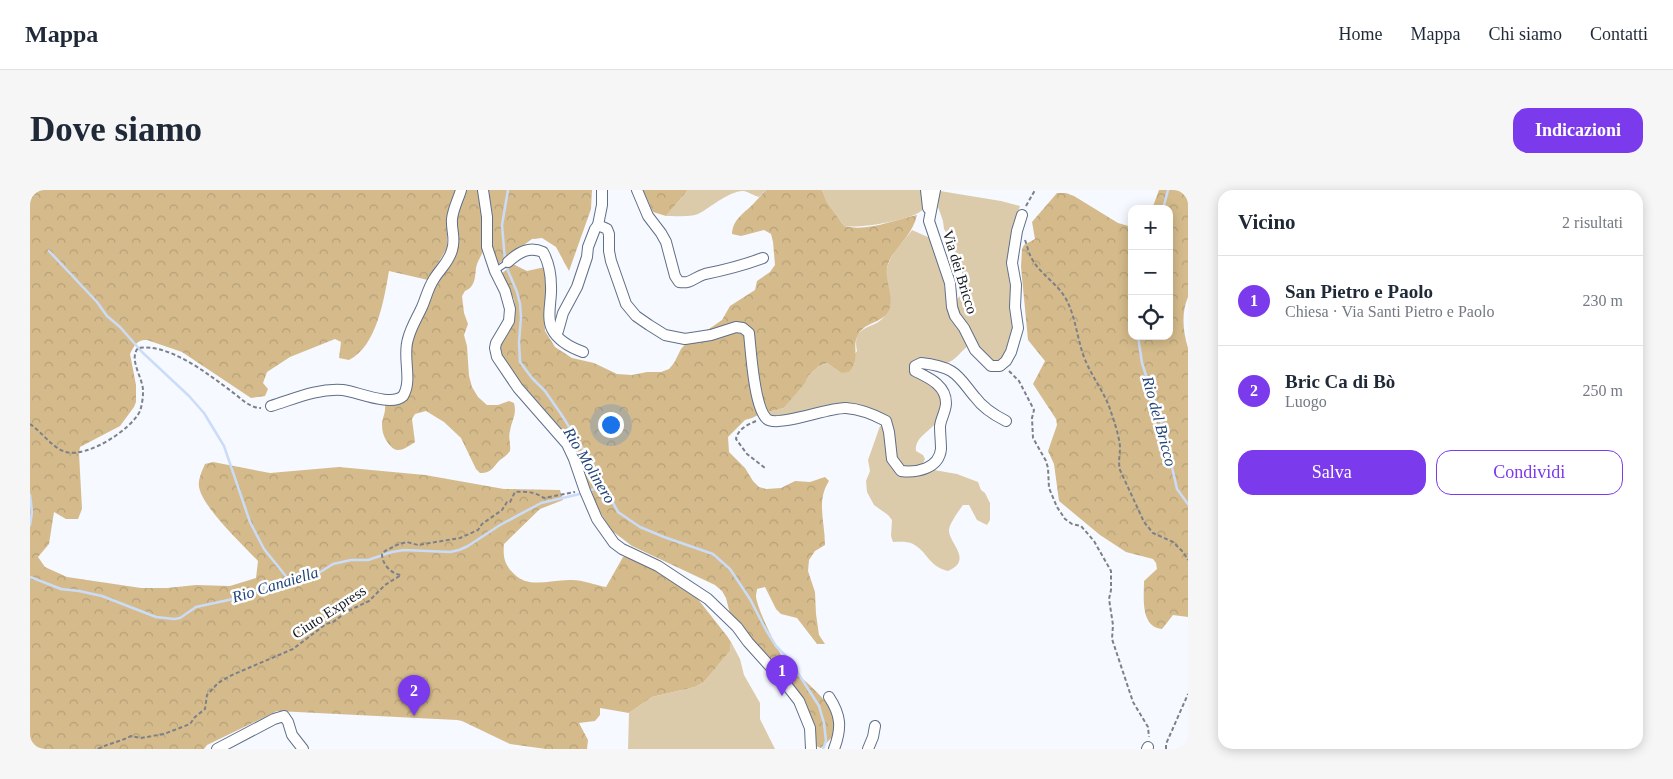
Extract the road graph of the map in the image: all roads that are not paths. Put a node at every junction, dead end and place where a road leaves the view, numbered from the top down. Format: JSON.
{"nodes":[{"id":1,"x":462,"y":190,"type":"edge"},
{"id":2,"x":483,"y":190,"type":"edge"},
{"id":3,"x":602,"y":190,"type":"edge"},
{"id":4,"x":637,"y":190,"type":"edge"},
{"id":5,"x":926,"y":190,"type":"edge"},
{"id":6,"x":935,"y":190,"type":"edge"},
{"id":7,"x":1022,"y":215,"type":"road end"},
{"id":8,"x":929,"y":221,"type":"junction"},
{"id":9,"x":598,"y":225,"type":"junction"},
{"id":10,"x":764,"y":258,"type":"dead end"},
{"id":11,"x":502,"y":267,"type":"junction"},
{"id":12,"x":555,"y":334,"type":"junction"},
{"id":13,"x":583,"y":352,"type":"dead end"},
{"id":14,"x":271,"y":406,"type":"road end"},
{"id":15,"x":1006,"y":421,"type":"dead end"},
{"id":16,"x":829,"y":697,"type":"dead end"},
{"id":17,"x":875,"y":726,"type":"dead end"},
{"id":18,"x":217,"y":749,"type":"edge"},
{"id":19,"x":303,"y":749,"type":"edge"},
{"id":20,"x":811,"y":749,"type":"edge"},
{"id":21,"x":834,"y":749,"type":"edge"},
{"id":22,"x":868,"y":749,"type":"edge"}],
"edges":[{"from":1,"to":14,"type":"street"},
{"from":2,"to":11,"type":"street"},
{"from":3,"to":9,"type":"street"},
{"from":4,"to":10,"type":"street"},
{"from":5,"to":8,"type":"street"},
{"from":6,"to":8,"type":"street","name":"Via dei Bricco"},
{"from":7,"to":8,"type":"street","name":"Via dei Bricco"},
{"from":9,"to":12,"type":"street"},
{"from":9,"to":15,"type":"street"},
{"from":11,"to":12,"type":"street"},
{"from":11,"to":20,"type":"street"},
{"from":12,"to":13,"type":"street"},
{"from":16,"to":21,"type":"street"},
{"from":17,"to":22,"type":"street"},
{"from":18,"to":19,"type":"street"}]}
